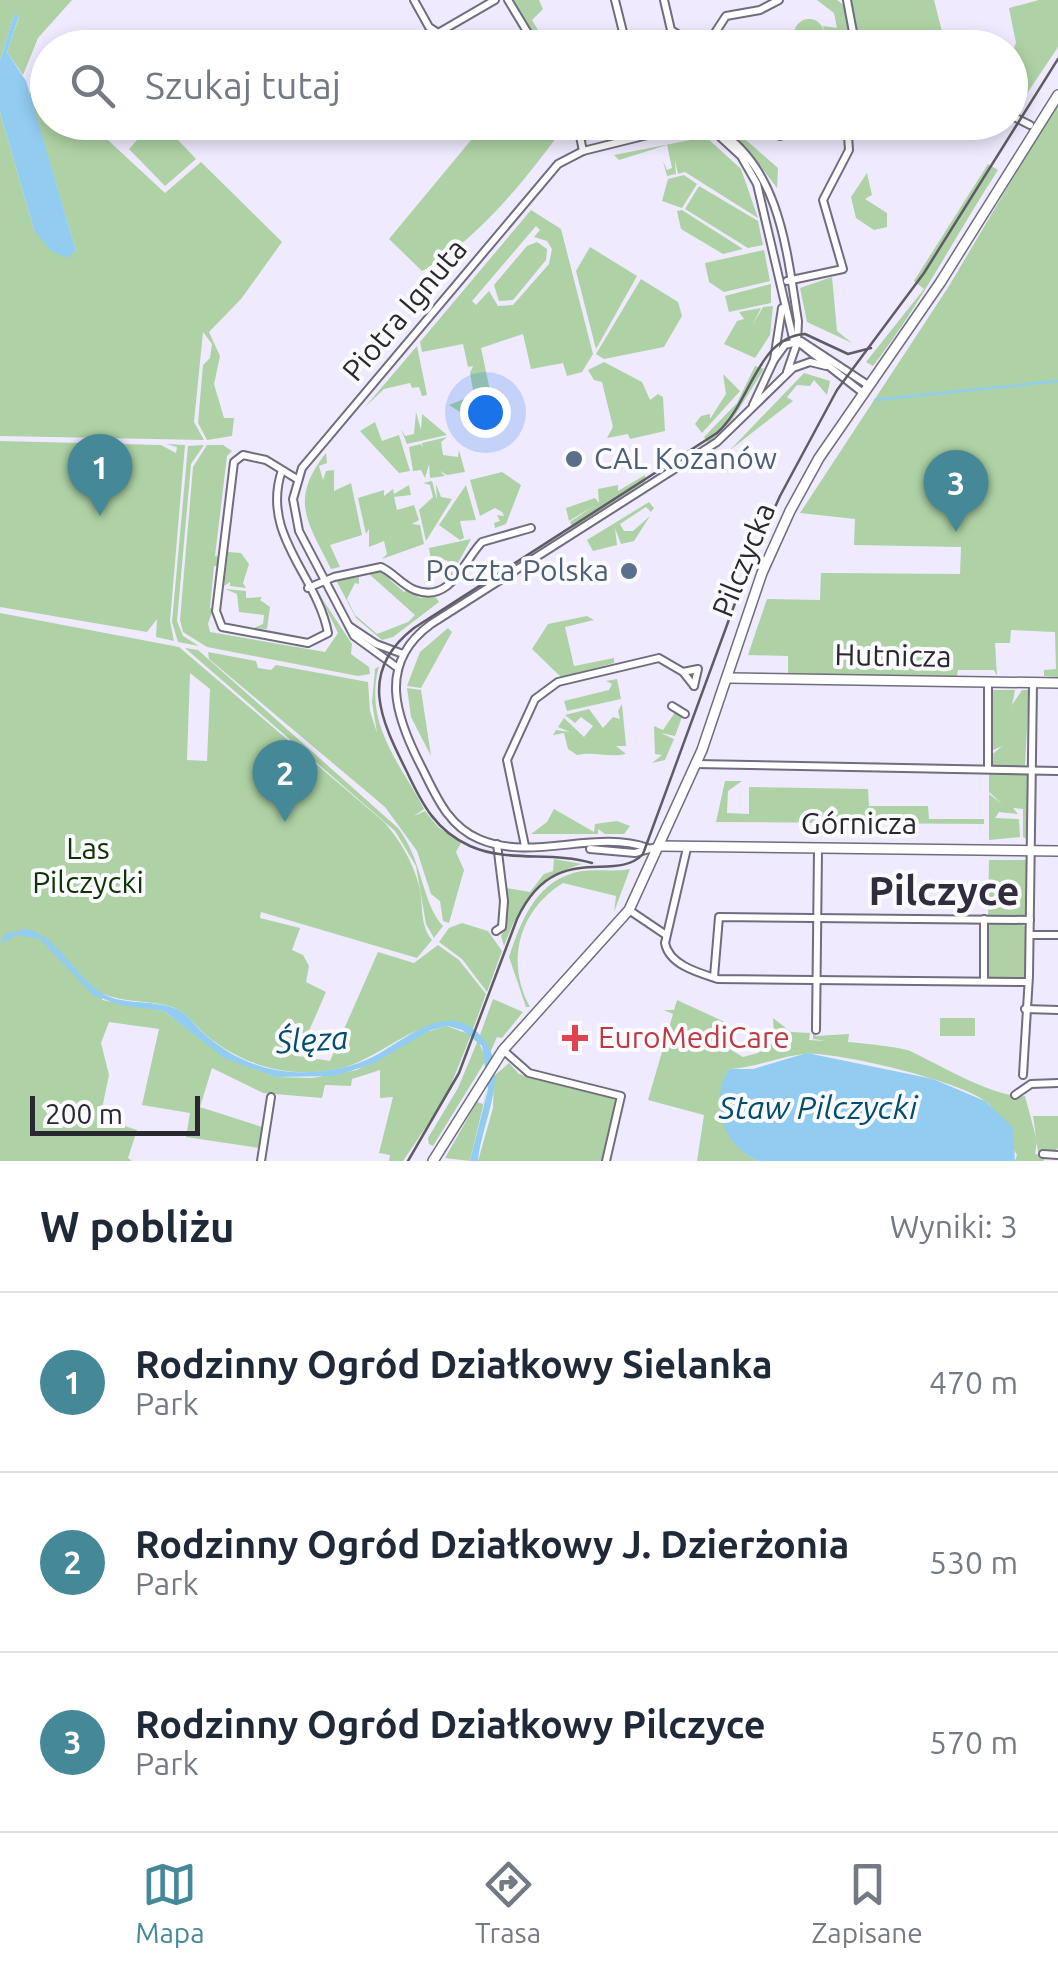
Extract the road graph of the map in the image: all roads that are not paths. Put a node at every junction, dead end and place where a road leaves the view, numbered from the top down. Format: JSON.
{"nodes":[{"id":1,"x":414,"y":0,"type":"edge"},
{"id":2,"x":495,"y":0,"type":"edge"},
{"id":3,"x":508,"y":0,"type":"edge"},
{"id":4,"x":615,"y":0,"type":"edge"},
{"id":5,"x":664,"y":0,"type":"edge"},
{"id":6,"x":779,"y":0,"type":"edge"},
{"id":7,"x":846,"y":0,"type":"edge"},
{"id":8,"x":433,"y":30,"type":"edge"},
{"id":9,"x":443,"y":30,"type":"edge"},
{"id":10,"x":527,"y":30,"type":"edge"},
{"id":11,"x":623,"y":30,"type":"edge"},
{"id":12,"x":671,"y":30,"type":"edge"},
{"id":13,"x":716,"y":30,"type":"edge"},
{"id":14,"x":852,"y":30,"type":"edge"},
{"id":15,"x":1058,"y":96,"type":"edge"},
{"id":16,"x":581,"y":140,"type":"edge"},
{"id":17,"x":629,"y":140,"type":"edge"},
{"id":18,"x":722,"y":140,"type":"edge"},
{"id":19,"x":729,"y":140,"type":"edge"},
{"id":20,"x":848,"y":140,"type":"edge"},
{"id":21,"x":583,"y":151,"type":"junction"},
{"id":22,"x":771,"y":194,"type":"junction"},
{"id":23,"x":762,"y":201,"type":"junction"},
{"id":24,"x":790,"y":281,"type":"junction"},
{"id":25,"x":780,"y":283,"type":"junction"},
{"id":26,"x":783,"y":302,"type":"junction"},
{"id":27,"x":797,"y":316,"type":"junction"},
{"id":28,"x":796,"y":343,"type":"junction"},
{"id":29,"x":807,"y":344,"type":"junction"},
{"id":30,"x":774,"y":360,"type":"junction"},
{"id":31,"x":826,"y":366,"type":"junction"},
{"id":32,"x":786,"y":373,"type":"junction"},
{"id":33,"x":865,"y":389,"type":"junction"},
{"id":34,"x":752,"y":407,"type":"junction"},
{"id":35,"x":282,"y":470,"type":"junction"},
{"id":36,"x":297,"y":479,"type":"junction"},
{"id":37,"x":531,"y":528,"type":"dead end"},
{"id":38,"x":324,"y":580,"type":"junction"},
{"id":39,"x":308,"y":588,"type":"junction"},
{"id":40,"x":348,"y":626,"type":"junction"},
{"id":41,"x":401,"y":661,"type":"junction"},
{"id":42,"x":683,"y":672,"type":"dead end"},
{"id":43,"x":728,"y":678,"type":"junction"},
{"id":44,"x":988,"y":682,"type":"junction"},
{"id":45,"x":1033,"y":682,"type":"junction"},
{"id":46,"x":1058,"y":683,"type":"edge"},
{"id":47,"x":672,"y":706,"type":"dead end"},
{"id":48,"x":685,"y":714,"type":"dead end"},
{"id":49,"x":696,"y":764,"type":"junction"},
{"id":50,"x":988,"y":769,"type":"junction"},
{"id":51,"x":1032,"y":770,"type":"junction"},
{"id":52,"x":1058,"y":770,"type":"edge"},
{"id":53,"x":496,"y":844,"type":"junction"},
{"id":54,"x":525,"y":846,"type":"junction"},
{"id":55,"x":574,"y":846,"type":"junction"},
{"id":56,"x":654,"y":847,"type":"junction"},
{"id":57,"x":687,"y":848,"type":"junction"},
{"id":58,"x":818,"y":849,"type":"junction"},
{"id":59,"x":1030,"y":851,"type":"junction"},
{"id":60,"x":1058,"y":851,"type":"edge"},
{"id":61,"x":635,"y":853,"type":"junction"},
{"id":62,"x":646,"y":873,"type":"junction"},
{"id":63,"x":629,"y":910,"type":"junction"},
{"id":64,"x":818,"y":918,"type":"junction"},
{"id":65,"x":984,"y":918,"type":"junction"},
{"id":66,"x":1030,"y":920,"type":"junction"},
{"id":67,"x":496,"y":932,"type":"dead end"},
{"id":68,"x":666,"y":935,"type":"junction"},
{"id":69,"x":1030,"y":935,"type":"junction"},
{"id":70,"x":1058,"y":936,"type":"edge"},
{"id":71,"x":714,"y":977,"type":"junction"},
{"id":72,"x":817,"y":980,"type":"junction"},
{"id":73,"x":984,"y":981,"type":"junction"},
{"id":74,"x":1026,"y":982,"type":"junction"},
{"id":75,"x":1025,"y":1009,"type":"junction"},
{"id":76,"x":1058,"y":1010,"type":"edge"},
{"id":77,"x":816,"y":1030,"type":"dead end"},
{"id":78,"x":502,"y":1050,"type":"junction"},
{"id":79,"x":1023,"y":1075,"type":"dead end"},
{"id":80,"x":1058,"y":1083,"type":"edge"},
{"id":81,"x":1015,"y":1096,"type":"dead end"},
{"id":82,"x":271,"y":1097,"type":"dead end"},
{"id":83,"x":1044,"y":1154,"type":"dead end"},
{"id":84,"x":1058,"y":1155,"type":"edge"},
{"id":85,"x":261,"y":1161,"type":"edge"},
{"id":86,"x":433,"y":1161,"type":"edge"},
{"id":87,"x":606,"y":1161,"type":"edge"}],
"edges":[{"from":1,"to":8,"type":"street"},
{"from":2,"to":9,"type":"street"},
{"from":3,"to":10,"type":"street"},
{"from":4,"to":11,"type":"street"},
{"from":5,"to":12,"type":"street"},
{"from":6,"to":13,"type":"street"},
{"from":7,"to":14,"type":"street"},
{"from":15,"to":33,"type":"street","name":"Pilczycka"},
{"from":16,"to":21,"type":"street"},
{"from":17,"to":21,"type":"street","name":"Piotra Ignuta"},
{"from":18,"to":23,"type":"street"},
{"from":19,"to":22,"type":"street"},
{"from":20,"to":24,"type":"street"},
{"from":21,"to":36,"type":"street","name":"Piotra Ignuta"},
{"from":22,"to":23,"type":"street"},
{"from":22,"to":24,"type":"street"},
{"from":23,"to":25,"type":"street"},
{"from":24,"to":25,"type":"street"},
{"from":24,"to":27,"type":"street"},
{"from":25,"to":26,"type":"street"},
{"from":26,"to":28,"type":"street"},
{"from":26,"to":30,"type":"street"},
{"from":27,"to":28,"type":"street"},
{"from":27,"to":29,"type":"street"},
{"from":28,"to":29,"type":"street"},
{"from":28,"to":30,"type":"street"},
{"from":28,"to":31,"type":"street"},
{"from":28,"to":32,"type":"street"},
{"from":29,"to":33,"type":"street"},
{"from":30,"to":34,"type":"street"},
{"from":31,"to":32,"type":"street"},
{"from":31,"to":33,"type":"street"},
{"from":32,"to":34,"type":"street"},
{"from":33,"to":43,"type":"street","name":"Pilczycka"},
{"from":34,"to":41,"type":"street"},
{"from":35,"to":36,"type":"street"},
{"from":35,"to":39,"type":"street"},
{"from":35,"to":39,"type":"street"},
{"from":36,"to":38,"type":"street"},
{"from":37,"to":38,"type":"street"},
{"from":38,"to":39,"type":"street"},
{"from":38,"to":40,"type":"street"},
{"from":40,"to":41,"type":"street"},
{"from":40,"to":41,"type":"street"},
{"from":41,"to":53,"type":"street"},
{"from":42,"to":54,"type":"street"},
{"from":43,"to":44,"type":"street","name":"Hutnicza"},
{"from":43,"to":49,"type":"street","name":"Pilczycka"},
{"from":44,"to":45,"type":"street","name":"Hutnicza"},
{"from":44,"to":50,"type":"street"},
{"from":45,"to":46,"type":"street","name":"Hutnicza"},
{"from":45,"to":51,"type":"street"},
{"from":47,"to":48,"type":"street"},
{"from":49,"to":50,"type":"street"},
{"from":49,"to":56,"type":"street","name":"Pilczycka"},
{"from":50,"to":51,"type":"street"},
{"from":51,"to":52,"type":"street"},
{"from":51,"to":59,"type":"street"},
{"from":53,"to":54,"type":"street"},
{"from":53,"to":67,"type":"street"},
{"from":54,"to":55,"type":"street"},
{"from":55,"to":56,"type":"street"},
{"from":55,"to":61,"type":"street"},
{"from":56,"to":57,"type":"street","name":"Górnicza"},
{"from":56,"to":61,"type":"street"},
{"from":56,"to":62,"type":"street","name":"Pilczycka"},
{"from":57,"to":58,"type":"street","name":"Górnicza"},
{"from":57,"to":68,"type":"street"},
{"from":58,"to":59,"type":"street","name":"Górnicza"},
{"from":58,"to":64,"type":"street"},
{"from":59,"to":60,"type":"street","name":"Górnicza"},
{"from":59,"to":66,"type":"street"},
{"from":61,"to":62,"type":"street"},
{"from":62,"to":63,"type":"street","name":"Pilczycka"},
{"from":63,"to":68,"type":"street"},
{"from":63,"to":78,"type":"street","name":"Pilczycka"},
{"from":64,"to":65,"type":"street"},
{"from":64,"to":71,"type":"street"},
{"from":64,"to":72,"type":"street"},
{"from":65,"to":66,"type":"street"},
{"from":65,"to":73,"type":"street"},
{"from":66,"to":69,"type":"street"},
{"from":68,"to":71,"type":"street"},
{"from":69,"to":70,"type":"street"},
{"from":69,"to":74,"type":"street"},
{"from":71,"to":72,"type":"street"},
{"from":72,"to":73,"type":"street"},
{"from":72,"to":77,"type":"street"},
{"from":73,"to":74,"type":"street"},
{"from":74,"to":75,"type":"street"},
{"from":75,"to":76,"type":"street"},
{"from":75,"to":79,"type":"street"},
{"from":78,"to":86,"type":"street","name":"Pilczycka"},
{"from":78,"to":87,"type":"street"},
{"from":80,"to":81,"type":"street"},
{"from":82,"to":85,"type":"street"},
{"from":83,"to":84,"type":"street"}]}
